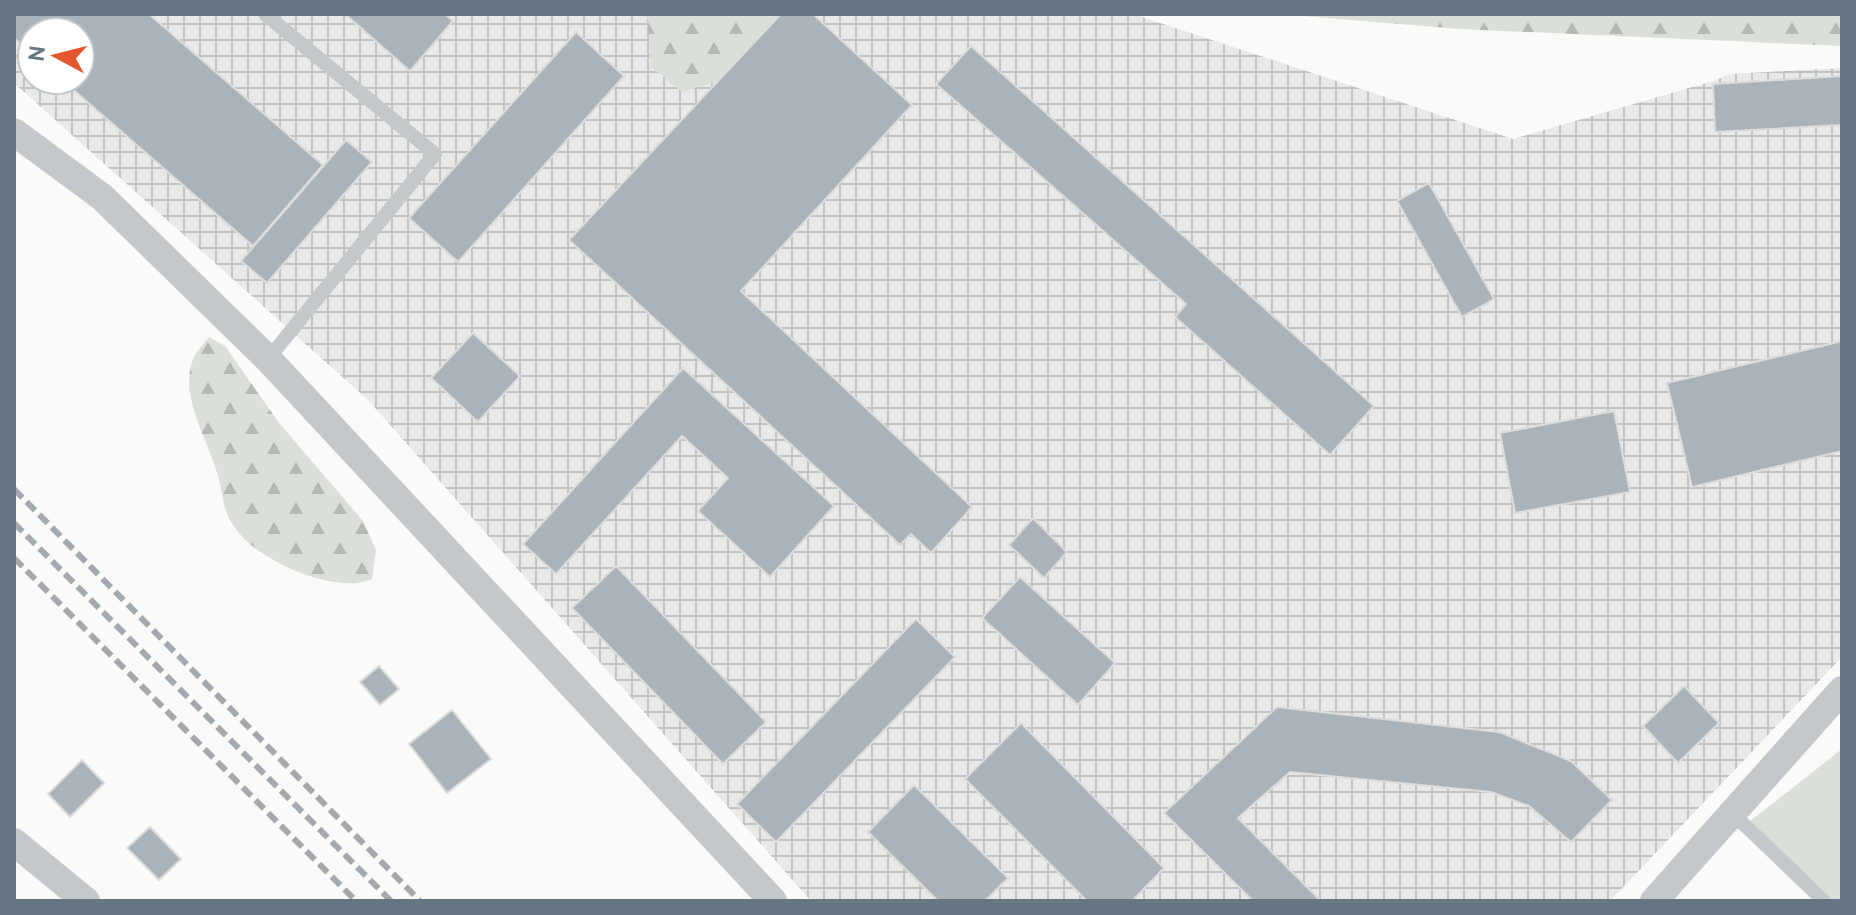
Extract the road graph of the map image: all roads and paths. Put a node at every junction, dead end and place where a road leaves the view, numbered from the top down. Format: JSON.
{"nodes":[{"id":1,"x":265,"y":14,"type":"edge"},
{"id":2,"x":14,"y":132,"type":"edge"},
{"id":3,"x":268,"y":359,"type":"junction"},
{"id":4,"x":1842,"y":690,"type":"edge"},
{"id":5,"x":1731,"y":812,"type":"junction"},
{"id":6,"x":14,"y":842,"type":"edge"},
{"id":7,"x":86,"y":901,"type":"edge"},
{"id":8,"x":773,"y":901,"type":"edge"},
{"id":9,"x":1654,"y":901,"type":"edge"},
{"id":10,"x":1824,"y":901,"type":"edge"}],
"edges":[{"from":1,"to":3,"type":"lane"},
{"from":2,"to":3,"type":"street"},
{"from":3,"to":8,"type":"street"},
{"from":4,"to":5,"type":"street"},
{"from":5,"to":9,"type":"street"},
{"from":5,"to":10,"type":"lane"},
{"from":6,"to":7,"type":"street"}]}
